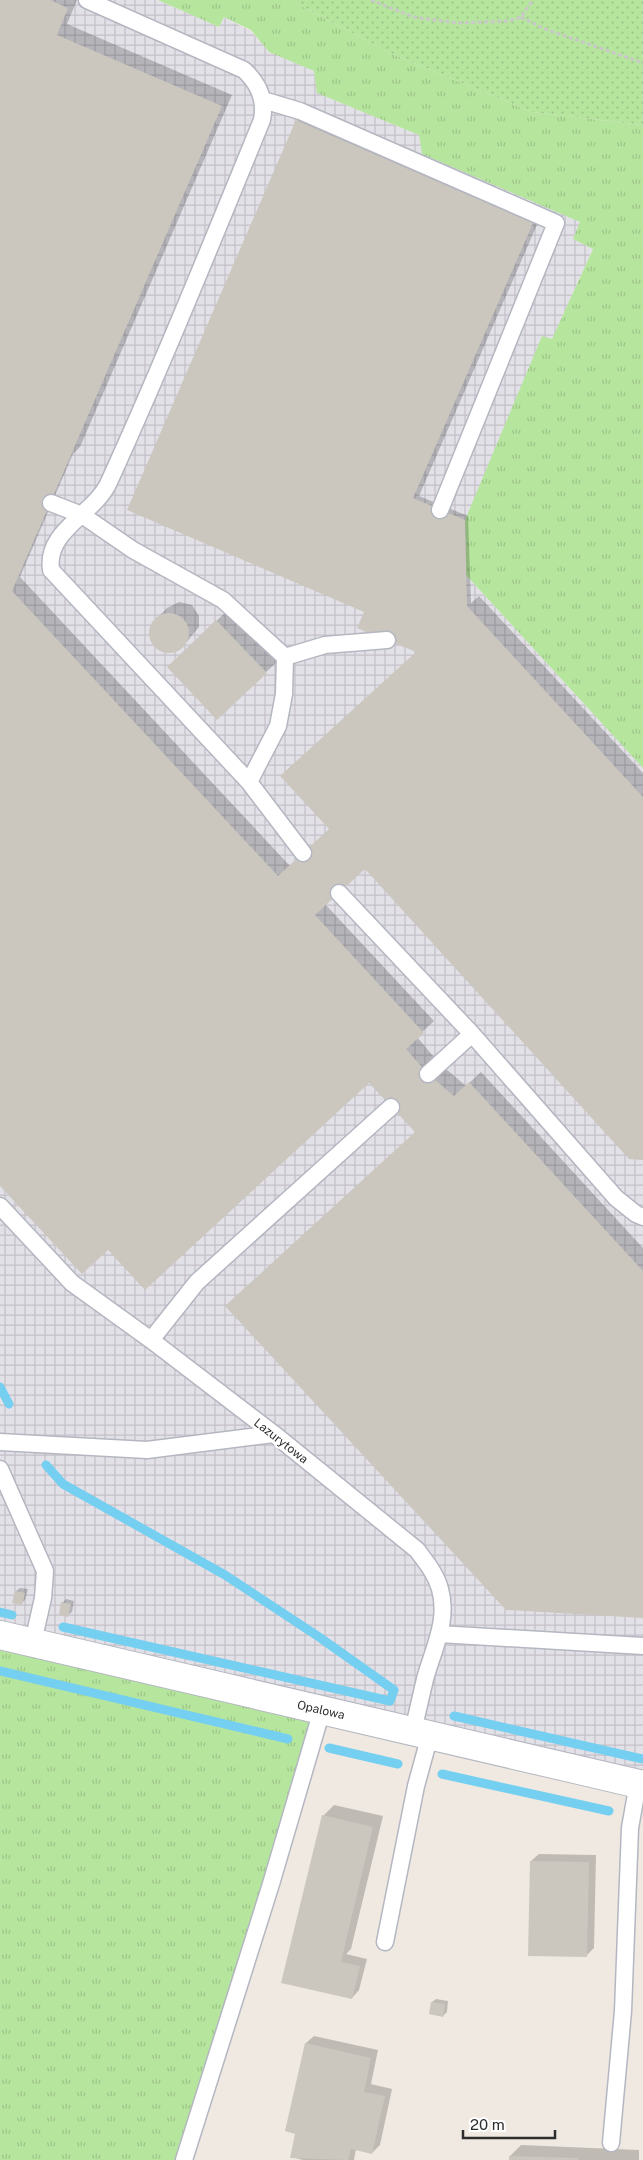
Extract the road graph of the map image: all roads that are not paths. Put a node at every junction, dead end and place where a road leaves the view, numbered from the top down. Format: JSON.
{"nodes":[{"id":1,"x":87,"y":0,"type":"edge"},
{"id":2,"x":263,"y":100,"type":"junction"},
{"id":3,"x":51,"y":503,"type":"dead end"},
{"id":4,"x":440,"y":510,"type":"dead end"},
{"id":5,"x":82,"y":515,"type":"junction"},
{"id":6,"x":387,"y":640,"type":"dead end"},
{"id":7,"x":285,"y":657,"type":"junction"},
{"id":8,"x":249,"y":782,"type":"junction"},
{"id":9,"x":303,"y":852,"type":"dead end"},
{"id":10,"x":339,"y":893,"type":"dead end"},
{"id":11,"x":472,"y":1034,"type":"junction"},
{"id":12,"x":428,"y":1074,"type":"dead end"},
{"id":13,"x":391,"y":1107,"type":"dead end"},
{"id":14,"x":0,"y":1206,"type":"edge"},
{"id":15,"x":643,"y":1217,"type":"edge"},
{"id":16,"x":151,"y":1340,"type":"junction"},
{"id":17,"x":274,"y":1434,"type":"junction"},
{"id":18,"x":0,"y":1442,"type":"edge"},
{"id":19,"x":0,"y":1469,"type":"edge"},
{"id":20,"x":439,"y":1634,"type":"junction"},
{"id":21,"x":0,"y":1635,"type":"edge"},
{"id":22,"x":33,"y":1642,"type":"junction"},
{"id":23,"x":643,"y":1646,"type":"edge"},
{"id":24,"x":322,"y":1710,"type":"junction"},
{"id":25,"x":421,"y":1733,"type":"junction"},
{"id":26,"x":640,"y":1784,"type":"edge"},
{"id":27,"x":385,"y":1942,"type":"dead end"},
{"id":28,"x":611,"y":2143,"type":"dead end"},
{"id":29,"x":184,"y":2160,"type":"edge"}],
"edges":[{"from":1,"to":2,"type":"lane"},
{"from":2,"to":4,"type":"lane"},
{"from":2,"to":5,"type":"lane"},
{"from":3,"to":5,"type":"lane"},
{"from":5,"to":7,"type":"lane"},
{"from":5,"to":8,"type":"lane"},
{"from":6,"to":7,"type":"lane"},
{"from":7,"to":8,"type":"lane"},
{"from":8,"to":9,"type":"lane"},
{"from":10,"to":11,"type":"lane"},
{"from":11,"to":12,"type":"lane"},
{"from":11,"to":15,"type":"lane"},
{"from":13,"to":16,"type":"lane"},
{"from":14,"to":16,"type":"lane","name":"Lazurytowa"},
{"from":16,"to":17,"type":"lane","name":"Lazurytowa"},
{"from":17,"to":18,"type":"lane"},
{"from":17,"to":20,"type":"lane","name":"Lazurytowa"},
{"from":19,"to":22,"type":"lane"},
{"from":20,"to":23,"type":"lane"},
{"from":20,"to":25,"type":"lane","name":"Lazurytowa"},
{"from":21,"to":22,"type":"street","name":"Opalowa"},
{"from":22,"to":24,"type":"street","name":"Opalowa"},
{"from":24,"to":25,"type":"street","name":"Opalowa"},
{"from":24,"to":29,"type":"lane"},
{"from":25,"to":26,"type":"street","name":"Opalowa"},
{"from":25,"to":27,"type":"lane","name":"Lazurytowa"},
{"from":26,"to":28,"type":"lane"}]}
